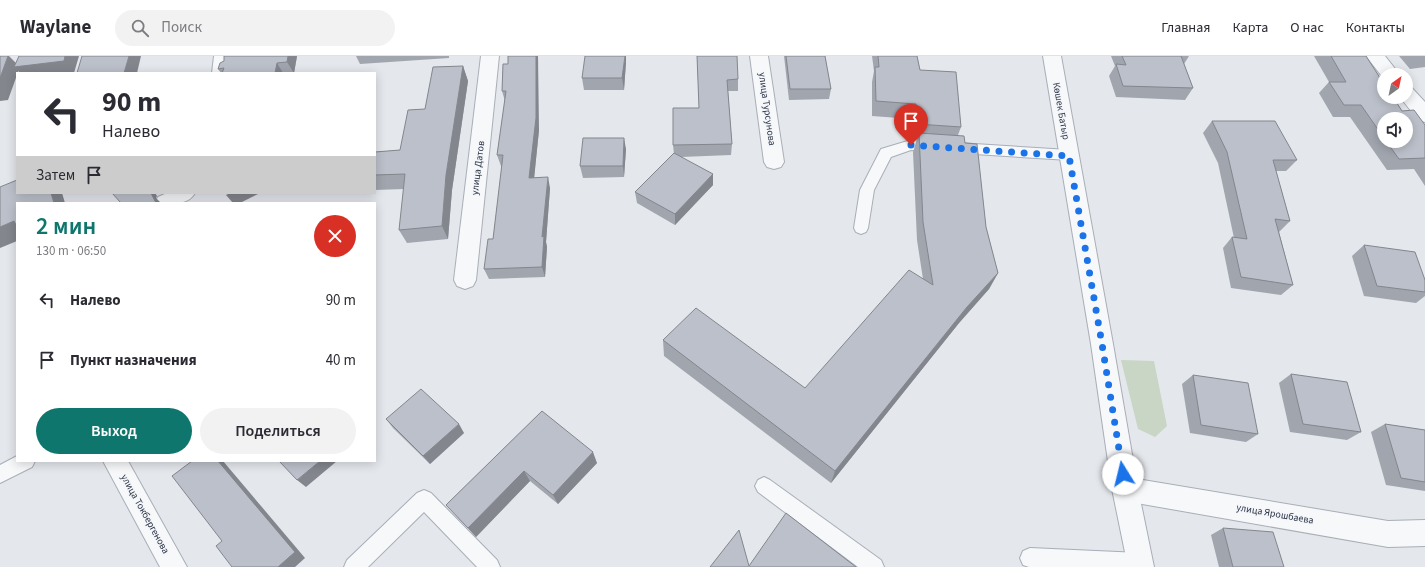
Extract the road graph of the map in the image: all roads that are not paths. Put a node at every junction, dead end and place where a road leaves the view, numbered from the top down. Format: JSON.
{"nodes":[{"id":1,"x":223,"y":56,"type":"edge"},
{"id":2,"x":490,"y":56,"type":"edge"},
{"id":3,"x":759,"y":56,"type":"edge"},
{"id":4,"x":1052,"y":56,"type":"edge"},
{"id":5,"x":1375,"y":56,"type":"edge"},
{"id":6,"x":1385,"y":68,"type":"edge"},
{"id":7,"x":221,"y":72,"type":"edge"},
{"id":8,"x":1413,"y":100,"type":"edge"},
{"id":9,"x":1425,"y":115,"type":"edge"},
{"id":10,"x":1069,"y":156,"type":"junction"},
{"id":11,"x":774,"y":162,"type":"dead end"},
{"id":12,"x":183,"y":194,"type":"edge"},
{"id":13,"x":167,"y":202,"type":"edge"},
{"id":14,"x":861,"y":228,"type":"dead end"},
{"id":15,"x":465,"y":280,"type":"dead end"},
{"id":16,"x":24,"y":462,"type":"edge"},
{"id":17,"x":116,"y":462,"type":"edge"},
{"id":18,"x":0,"y":474,"type":"edge"},
{"id":19,"x":764,"y":486,"type":"dead end"},
{"id":20,"x":1125,"y":489,"type":"junction"},
{"id":21,"x":1425,"y":533,"type":"edge"},
{"id":22,"x":1030,"y":558,"type":"dead end"},
{"id":23,"x":1141,"y":565,"type":"edge"},
{"id":24,"x":174,"y":567,"type":"edge"},
{"id":25,"x":354,"y":567,"type":"edge"},
{"id":26,"x":490,"y":567,"type":"edge"},
{"id":27,"x":874,"y":567,"type":"edge"}],
"edges":[{"from":1,"to":7,"type":"street"},
{"from":2,"to":15,"type":"street","name":"улица Датов"},
{"from":3,"to":11,"type":"street","name":"улица Турсунова"},
{"from":4,"to":10,"type":"street","name":"Көшек Батыр"},
{"from":5,"to":6,"type":"street"},
{"from":8,"to":9,"type":"street"},
{"from":10,"to":14,"type":"lane"},
{"from":10,"to":20,"type":"street","name":"Көшек Батыр"},
{"from":12,"to":13,"type":"street"},
{"from":16,"to":18,"type":"lane"},
{"from":17,"to":24,"type":"street","name":"улица Токбергенова"},
{"from":19,"to":27,"type":"lane"},
{"from":20,"to":21,"type":"street","name":"улица Ярошбаева"},
{"from":20,"to":23,"type":"street","name":"Көшек Батыр"},
{"from":22,"to":23,"type":"lane"},
{"from":25,"to":26,"type":"lane"}]}
